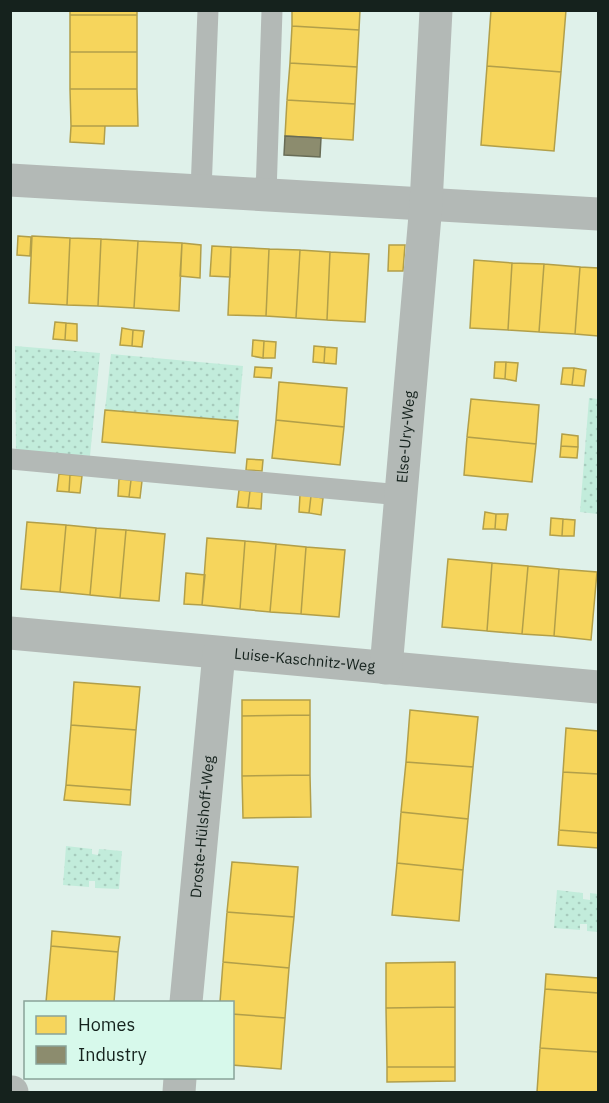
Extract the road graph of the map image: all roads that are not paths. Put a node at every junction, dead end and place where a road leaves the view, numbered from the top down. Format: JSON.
{"nodes":[{"id":1,"x":208,"y":10,"type":"edge"},
{"id":2,"x":272,"y":10,"type":"edge"},
{"id":3,"x":436,"y":10,"type":"edge"},
{"id":4,"x":10,"y":180,"type":"edge"},
{"id":5,"x":201,"y":191,"type":"junction"},
{"id":6,"x":266,"y":194,"type":"junction"},
{"id":7,"x":426,"y":204,"type":"junction"},
{"id":8,"x":598,"y":214,"type":"edge"},
{"id":9,"x":12,"y":459,"type":"edge"},
{"id":10,"x":401,"y":495,"type":"junction"},
{"id":11,"x":10,"y":633,"type":"edge"},
{"id":12,"x":219,"y":653,"type":"junction"},
{"id":13,"x":386,"y":668,"type":"junction"},
{"id":14,"x":598,"y":687,"type":"edge"},
{"id":15,"x":186,"y":1001,"type":"edge"}],
"edges":[{"from":1,"to":5,"type":"lane"},
{"from":2,"to":6,"type":"lane"},
{"from":3,"to":7,"type":"street","name":"Else-Ury-Weg"},
{"from":4,"to":5,"type":"street"},
{"from":5,"to":6,"type":"street"},
{"from":6,"to":7,"type":"street"},
{"from":7,"to":8,"type":"street"},
{"from":7,"to":10,"type":"street","name":"Else-Ury-Weg"},
{"from":9,"to":10,"type":"lane"},
{"from":10,"to":13,"type":"street","name":"Else-Ury-Weg"},
{"from":11,"to":12,"type":"street","name":"Luise-Kaschnitz-Weg"},
{"from":12,"to":13,"type":"street","name":"Luise-Kaschnitz-Weg"},
{"from":12,"to":15,"type":"street","name":"Droste-Hülshoff-Weg"},
{"from":13,"to":14,"type":"street","name":"Luise-Kaschnitz-Weg"}]}
